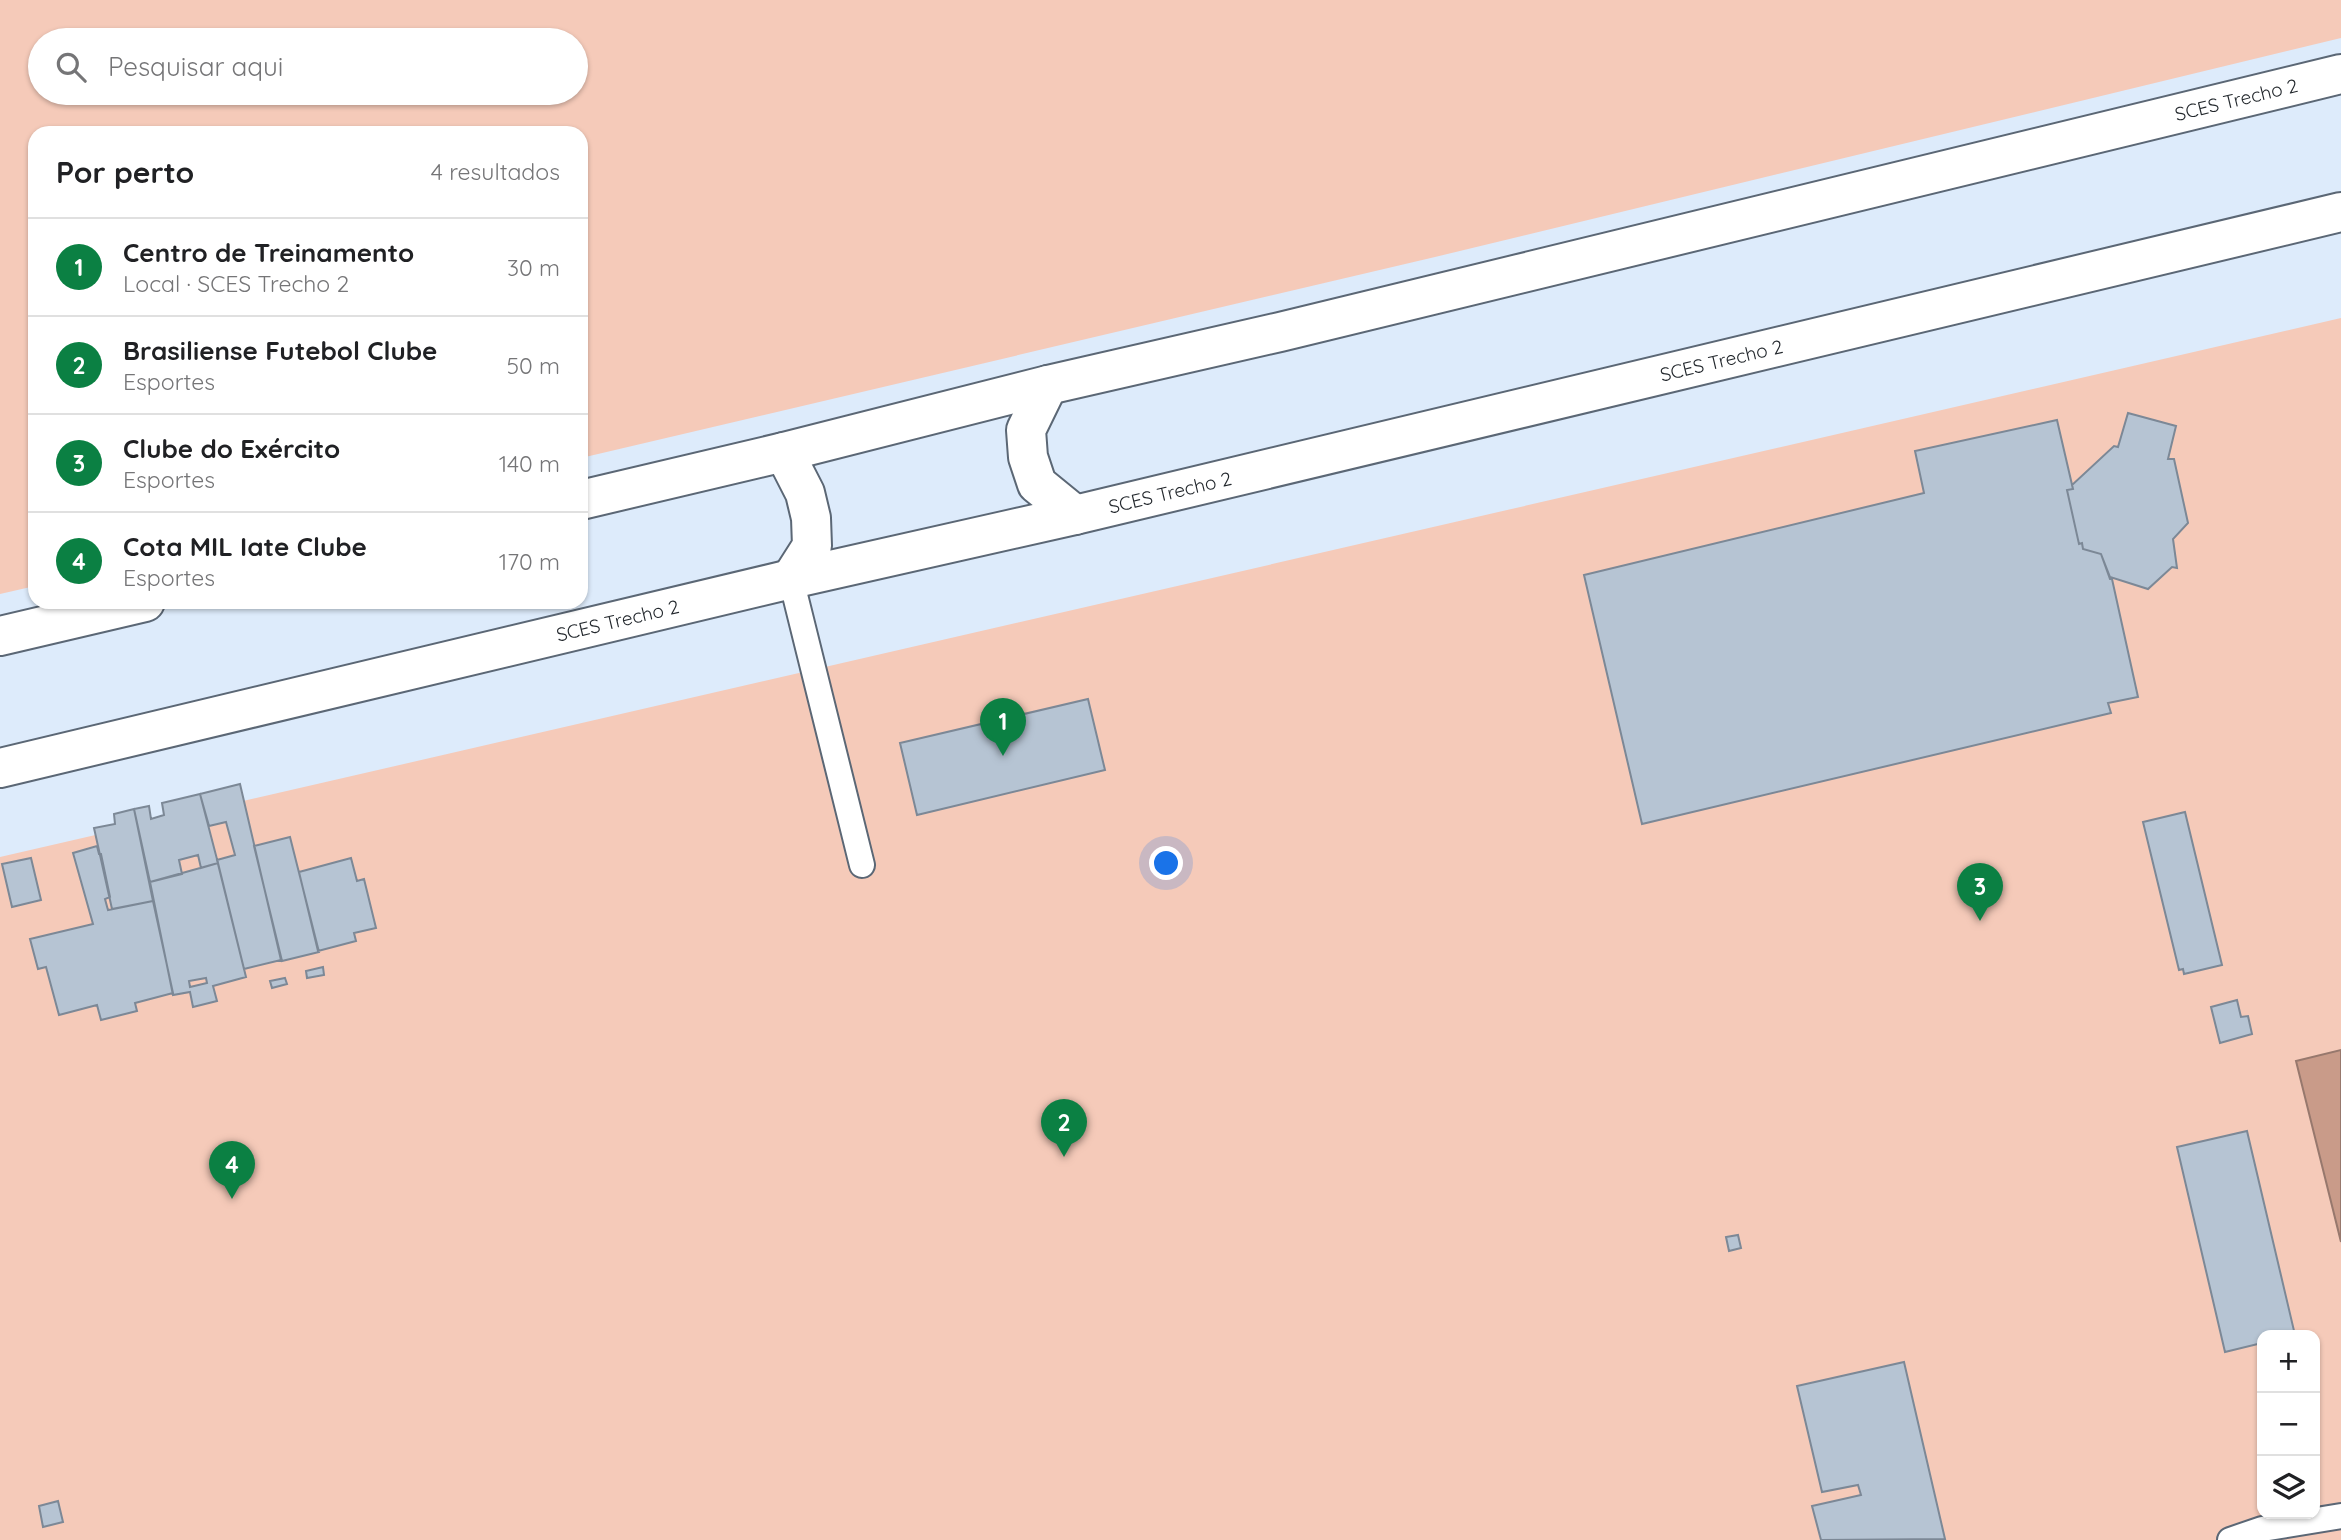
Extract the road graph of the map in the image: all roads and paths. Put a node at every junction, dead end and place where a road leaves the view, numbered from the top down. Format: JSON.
{"nodes":[{"id":1,"x":2341,"y":74,"type":"edge"},
{"id":2,"x":2341,"y":212,"type":"edge"},
{"id":3,"x":1048,"y":385,"type":"junction"},
{"id":4,"x":784,"y":452,"type":"junction"},
{"id":5,"x":588,"y":498,"type":"edge"},
{"id":6,"x":1075,"y":515,"type":"junction"},
{"id":7,"x":791,"y":579,"type":"junction"},
{"id":8,"x":115,"y":609,"type":"edge"},
{"id":9,"x":0,"y":636,"type":"edge"},
{"id":10,"x":0,"y":768,"type":"edge"},
{"id":11,"x":862,"y":865,"type":"dead end"},
{"id":12,"x":2341,"y":1516,"type":"edge"},
{"id":13,"x":2230,"y":1540,"type":"edge"}],
"edges":[{"from":1,"to":3,"type":"main road","name":"SCES Trecho 2"},
{"from":2,"to":6,"type":"main road","name":"SCES Trecho 2"},
{"from":3,"to":4,"type":"main road","name":"SCES Trecho 2"},
{"from":3,"to":6,"type":"main road"},
{"from":4,"to":5,"type":"main road","name":"SCES Trecho 2"},
{"from":4,"to":7,"type":"main road"},
{"from":6,"to":7,"type":"main road","name":"SCES Trecho 2"},
{"from":7,"to":10,"type":"main road","name":"SCES Trecho 2"},
{"from":7,"to":11,"type":"lane"},
{"from":8,"to":9,"type":"main road"},
{"from":12,"to":13,"type":"lane"}]}
